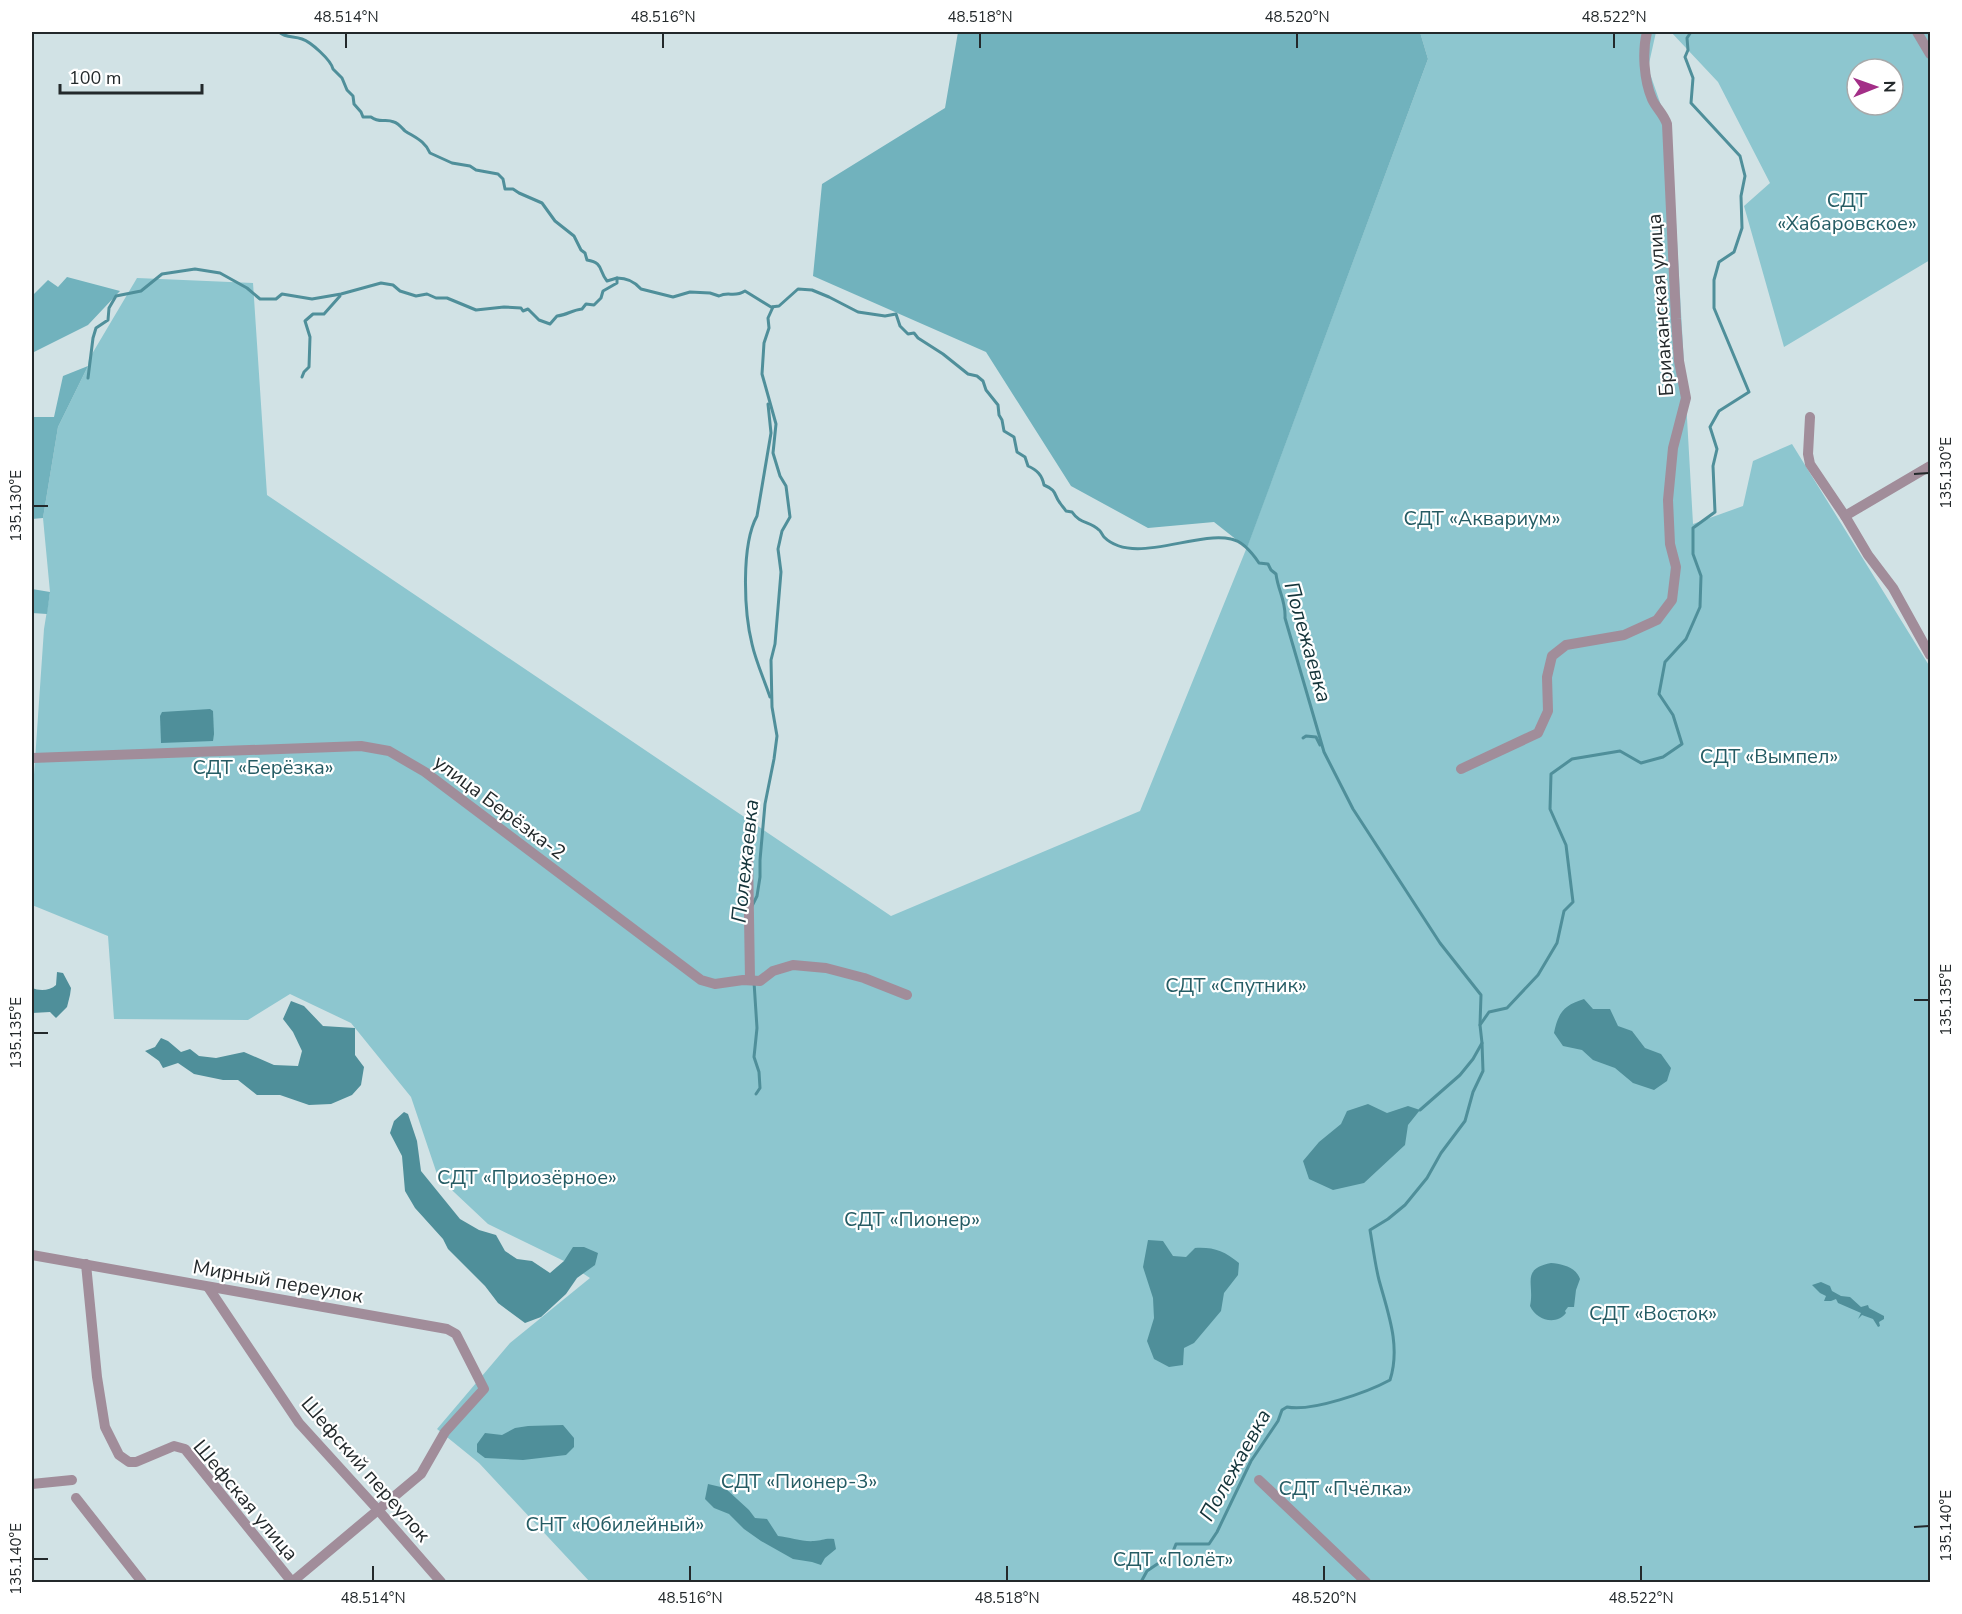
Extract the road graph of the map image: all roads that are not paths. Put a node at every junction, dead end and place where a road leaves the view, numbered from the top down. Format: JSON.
{"nodes":[{"id":1,"x":1647,"y":32,"type":"edge"},
{"id":2,"x":1917,"y":32,"type":"edge"},
{"id":3,"x":1930,"y":54,"type":"edge"},
{"id":4,"x":1810,"y":417,"type":"dead end"},
{"id":5,"x":1930,"y":466,"type":"edge"},
{"id":6,"x":1845,"y":516,"type":"junction"},
{"id":7,"x":1930,"y":655,"type":"edge"},
{"id":8,"x":32,"y":758,"type":"edge"},
{"id":9,"x":1461,"y":769,"type":"dead end"},
{"id":10,"x":748,"y":854,"type":"dead end"},
{"id":11,"x":750,"y":980,"type":"junction"},
{"id":12,"x":907,"y":995,"type":"dead end"},
{"id":13,"x":32,"y":1255,"type":"edge"},
{"id":14,"x":86,"y":1264,"type":"junction"},
{"id":15,"x":208,"y":1287,"type":"junction"},
{"id":16,"x":72,"y":1480,"type":"dead end"},
{"id":17,"x":1259,"y":1480,"type":"dead end"},
{"id":18,"x":32,"y":1484,"type":"edge"},
{"id":19,"x":76,"y":1498,"type":"dead end"},
{"id":20,"x":379,"y":1510,"type":"junction"},
{"id":21,"x":142,"y":1582,"type":"edge"},
{"id":22,"x":292,"y":1582,"type":"edge"},
{"id":23,"x":441,"y":1582,"type":"edge"},
{"id":24,"x":1366,"y":1582,"type":"edge"}],
"edges":[{"from":1,"to":9,"type":"street","name":"Бриаканская улица"},
{"from":2,"to":3,"type":"street"},
{"from":4,"to":6,"type":"street"},
{"from":5,"to":6,"type":"street"},
{"from":6,"to":7,"type":"street"},
{"from":8,"to":11,"type":"street","name":"улица Берёзка-2"},
{"from":10,"to":11,"type":"street"},
{"from":11,"to":12,"type":"street","name":"улица Берёзка-2"},
{"from":13,"to":14,"type":"street","name":"Мирный переулок"},
{"from":14,"to":15,"type":"street","name":"Мирный переулок"},
{"from":14,"to":22,"type":"street","name":"Шефская улица"},
{"from":15,"to":20,"type":"street","name":"Шефский переулок"},
{"from":15,"to":20,"type":"street","name":"Мирный переулок"},
{"from":16,"to":18,"type":"street"},
{"from":17,"to":24,"type":"street"},
{"from":19,"to":21,"type":"street"},
{"from":20,"to":22,"type":"street"},
{"from":20,"to":23,"type":"street","name":"Шефский переулок"}]}
